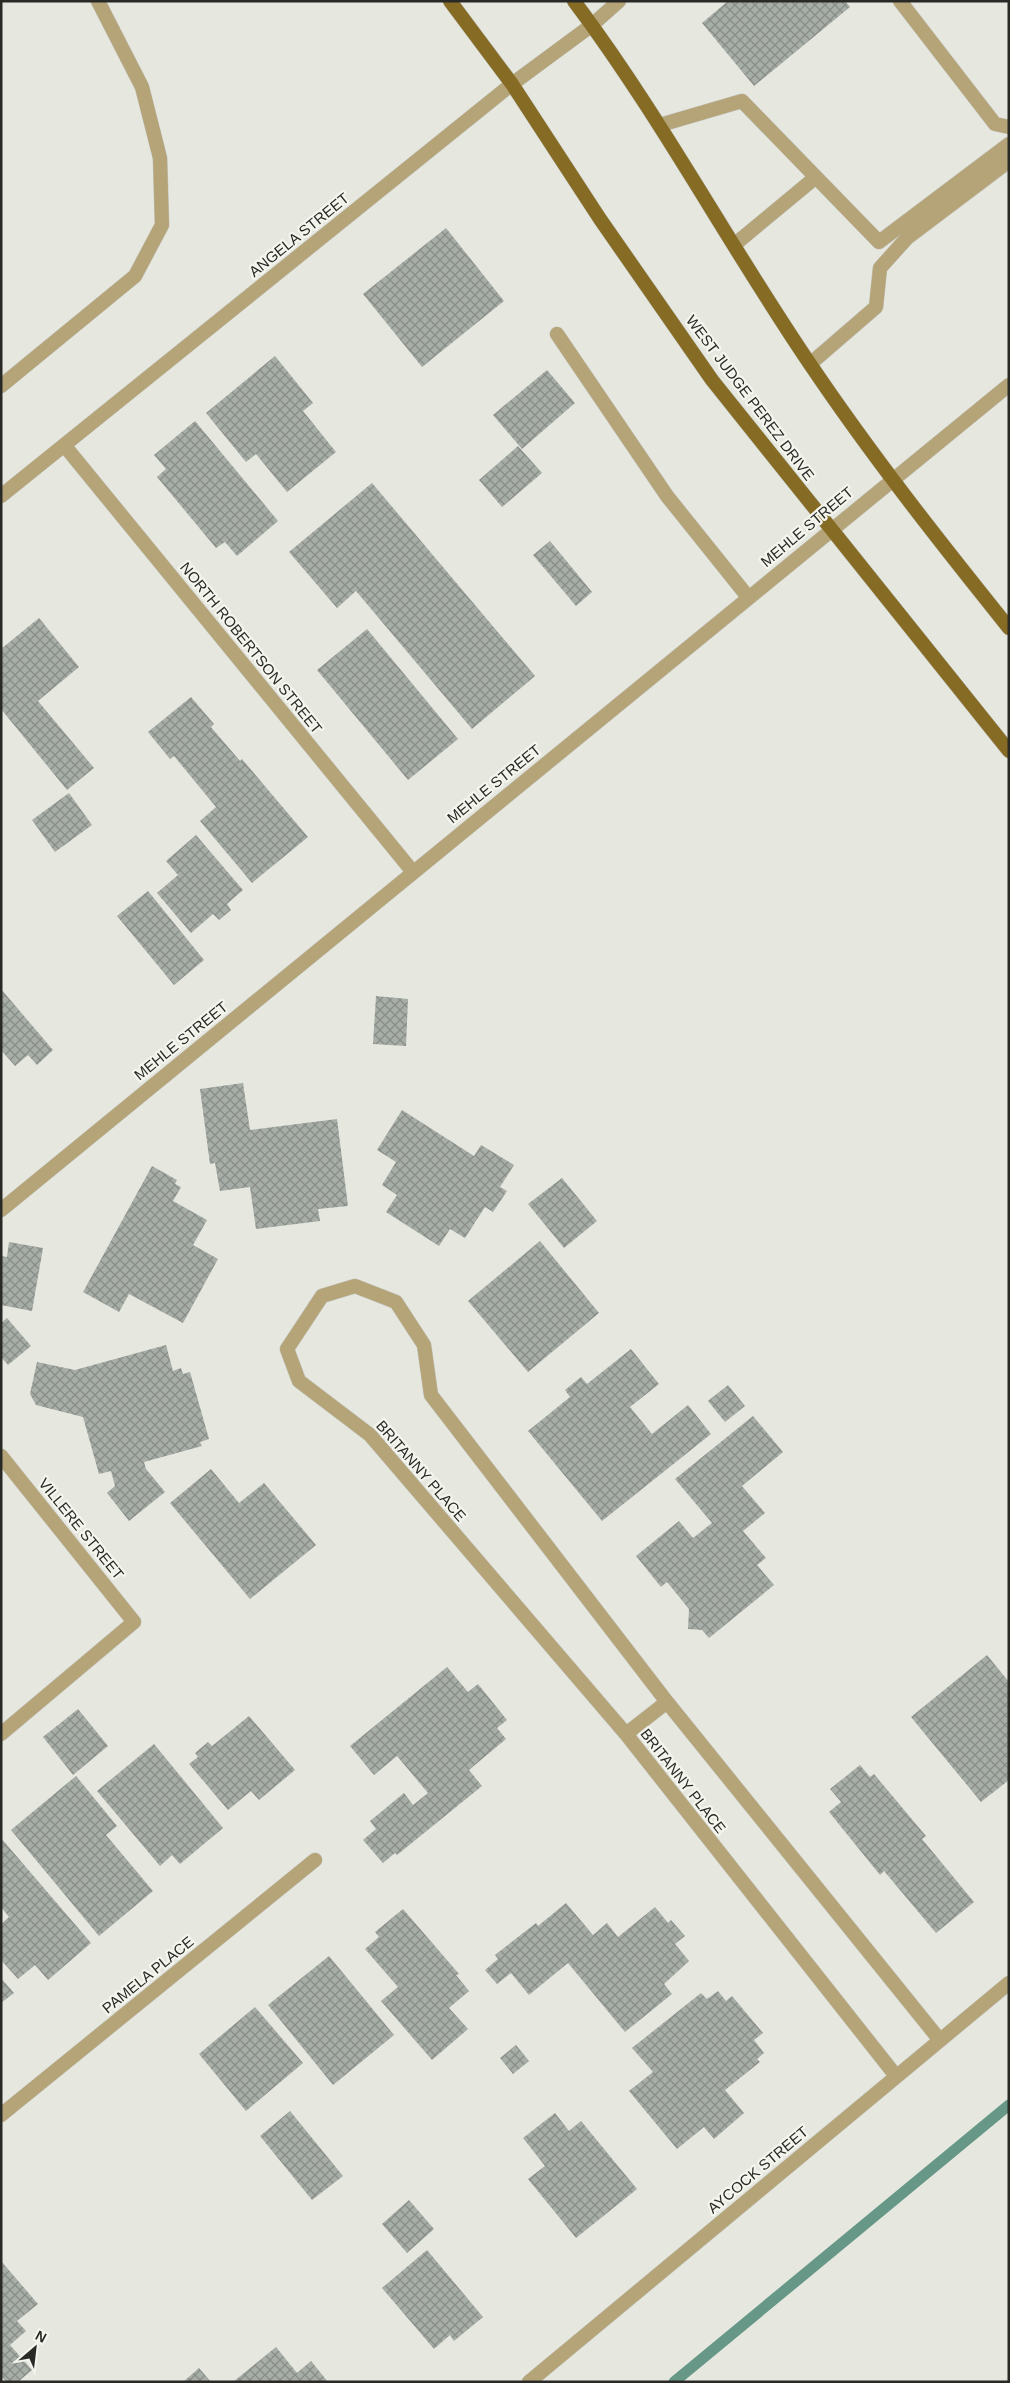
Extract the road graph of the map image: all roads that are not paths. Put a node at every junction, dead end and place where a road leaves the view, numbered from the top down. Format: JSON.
{"nodes":[{"id":1,"x":98,"y":1,"type":"edge"},
{"id":2,"x":450,"y":1,"type":"edge"},
{"id":3,"x":574,"y":1,"type":"edge"},
{"id":4,"x":619,"y":1,"type":"edge"},
{"id":5,"x":900,"y":1,"type":"edge"},
{"id":6,"x":592,"y":25,"type":"junction"},
{"id":7,"x":512,"y":84,"type":"junction"},
{"id":8,"x":660,"y":125,"type":"junction"},
{"id":9,"x":1009,"y":127,"type":"edge"},
{"id":10,"x":1009,"y":144,"type":"edge"},
{"id":11,"x":1009,"y":160,"type":"edge"},
{"id":12,"x":816,"y":177,"type":"junction"},
{"id":13,"x":734,"y":245,"type":"junction"},
{"id":14,"x":557,"y":334,"type":"dead end"},
{"id":15,"x":810,"y":364,"type":"junction"},
{"id":16,"x":1009,"y":385,"type":"edge"},
{"id":17,"x":1,"y":386,"type":"edge"},
{"id":18,"x":64,"y":445,"type":"junction"},
{"id":19,"x":891,"y":479,"type":"junction"},
{"id":20,"x":1,"y":496,"type":"edge"},
{"id":21,"x":832,"y":528,"type":"junction"},
{"id":22,"x":748,"y":597,"type":"junction"},
{"id":23,"x":1009,"y":628,"type":"edge"},
{"id":24,"x":1009,"y":751,"type":"edge"},
{"id":25,"x":413,"y":872,"type":"junction"},
{"id":26,"x":1,"y":1210,"type":"edge"},
{"id":27,"x":1,"y":1456,"type":"edge"},
{"id":28,"x":667,"y":1702,"type":"junction"},
{"id":29,"x":1,"y":1734,"type":"edge"},
{"id":30,"x":626,"y":1734,"type":"junction"},
{"id":31,"x":315,"y":1860,"type":"dead end"},
{"id":32,"x":1009,"y":1983,"type":"edge"},
{"id":33,"x":939,"y":2039,"type":"junction"},
{"id":34,"x":896,"y":2076,"type":"junction"},
{"id":35,"x":1,"y":2115,"type":"edge"},
{"id":36,"x":529,"y":2382,"type":"edge"}],
"edges":[{"from":1,"to":17,"type":"street"},
{"from":2,"to":7,"type":"main road","name":"WEST JUDGE PEREZ DRIVE"},
{"from":3,"to":6,"type":"main road"},
{"from":4,"to":6,"type":"street","name":"ANGELA STREET"},
{"from":5,"to":9,"type":"street"},
{"from":6,"to":7,"type":"street","name":"ANGELA STREET"},
{"from":6,"to":8,"type":"main road"},
{"from":7,"to":18,"type":"street","name":"ANGELA STREET"},
{"from":7,"to":21,"type":"main road","name":"WEST JUDGE PEREZ DRIVE"},
{"from":8,"to":12,"type":"street"},
{"from":8,"to":13,"type":"main road"},
{"from":10,"to":12,"type":"street"},
{"from":11,"to":15,"type":"street"},
{"from":12,"to":13,"type":"street"},
{"from":13,"to":15,"type":"main road"},
{"from":14,"to":22,"type":"street"},
{"from":15,"to":19,"type":"main road"},
{"from":16,"to":19,"type":"street","name":"MEHLE STREET"},
{"from":18,"to":20,"type":"street","name":"ANGELA STREET"},
{"from":18,"to":25,"type":"street","name":"NORTH ROBERTSON STREET"},
{"from":19,"to":21,"type":"street","name":"MEHLE STREET"},
{"from":19,"to":23,"type":"main road"},
{"from":21,"to":22,"type":"street","name":"MEHLE STREET"},
{"from":21,"to":24,"type":"main road","name":"WEST JUDGE PEREZ DRIVE"},
{"from":22,"to":25,"type":"street","name":"MEHLE STREET"},
{"from":25,"to":26,"type":"street","name":"MEHLE STREET"},
{"from":27,"to":29,"type":"street","name":"VILLERE STREET"},
{"from":28,"to":30,"type":"street"},
{"from":28,"to":30,"type":"street","name":"BRITANNY PLACE"},
{"from":28,"to":33,"type":"street","name":"BRITANNY PLACE"},
{"from":30,"to":34,"type":"street","name":"BRITANNY PLACE"},
{"from":31,"to":35,"type":"street","name":"PAMELA PLACE"},
{"from":32,"to":33,"type":"street","name":"AYCOCK STREET"},
{"from":33,"to":34,"type":"street","name":"AYCOCK STREET"},
{"from":34,"to":36,"type":"street","name":"AYCOCK STREET"}]}
